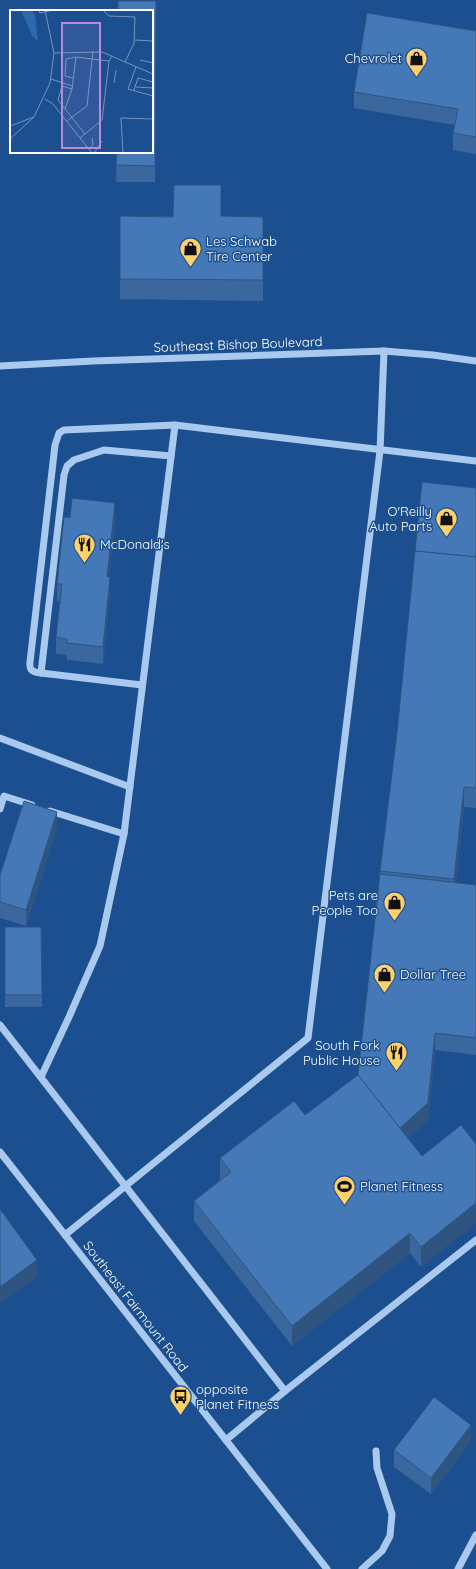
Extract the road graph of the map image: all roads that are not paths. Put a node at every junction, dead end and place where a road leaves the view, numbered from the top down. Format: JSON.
{"nodes":[{"id":1,"x":384,"y":351,"type":"junction"},
{"id":2,"x":476,"y":361,"type":"edge"},
{"id":3,"x":0,"y":366,"type":"edge"},
{"id":4,"x":175,"y":425,"type":"junction"},
{"id":5,"x":380,"y":451,"type":"junction"},
{"id":6,"x":171,"y":456,"type":"junction"},
{"id":7,"x":476,"y":462,"type":"edge"},
{"id":8,"x":41,"y":673,"type":"junction"},
{"id":9,"x":142,"y":685,"type":"junction"},
{"id":10,"x":0,"y":738,"type":"edge"},
{"id":11,"x":130,"y":787,"type":"junction"},
{"id":12,"x":0,"y":810,"type":"edge"},
{"id":13,"x":124,"y":834,"type":"junction"},
{"id":14,"x":0,"y":1025,"type":"edge"},
{"id":15,"x":41,"y":1078,"type":"junction"},
{"id":16,"x":0,"y":1152,"type":"edge"},
{"id":17,"x":126,"y":1186,"type":"junction"},
{"id":18,"x":66,"y":1235,"type":"junction"},
{"id":19,"x":476,"y":1240,"type":"edge"},
{"id":20,"x":286,"y":1391,"type":"junction"},
{"id":21,"x":226,"y":1440,"type":"junction"},
{"id":22,"x":376,"y":1452,"type":"dead end"},
{"id":23,"x":476,"y":1535,"type":"edge"},
{"id":24,"x":327,"y":1569,"type":"edge"},
{"id":25,"x":362,"y":1569,"type":"edge"},
{"id":26,"x":458,"y":1569,"type":"edge"}],
"edges":[{"from":1,"to":2,"type":"street","name":"Southeast Bishop Boulevard"},
{"from":1,"to":3,"type":"street","name":"Southeast Bishop Boulevard"},
{"from":1,"to":5,"type":"street"},
{"from":4,"to":5,"type":"street"},
{"from":4,"to":6,"type":"street"},
{"from":4,"to":8,"type":"street"},
{"from":5,"to":7,"type":"street"},
{"from":5,"to":17,"type":"street"},
{"from":6,"to":8,"type":"street"},
{"from":6,"to":9,"type":"street"},
{"from":8,"to":9,"type":"street"},
{"from":9,"to":11,"type":"street"},
{"from":10,"to":11,"type":"street"},
{"from":11,"to":13,"type":"street"},
{"from":12,"to":13,"type":"street"},
{"from":13,"to":15,"type":"street"},
{"from":14,"to":15,"type":"street"},
{"from":15,"to":17,"type":"street"},
{"from":16,"to":18,"type":"street","name":"Southeast Fairmount Road"},
{"from":17,"to":18,"type":"street"},
{"from":17,"to":20,"type":"street"},
{"from":18,"to":21,"type":"street","name":"Southeast Fairmount Road"},
{"from":19,"to":20,"type":"street"},
{"from":20,"to":21,"type":"street"},
{"from":21,"to":24,"type":"street","name":"Southeast Fairmount Road"},
{"from":22,"to":25,"type":"street"},
{"from":23,"to":26,"type":"street"}]}
